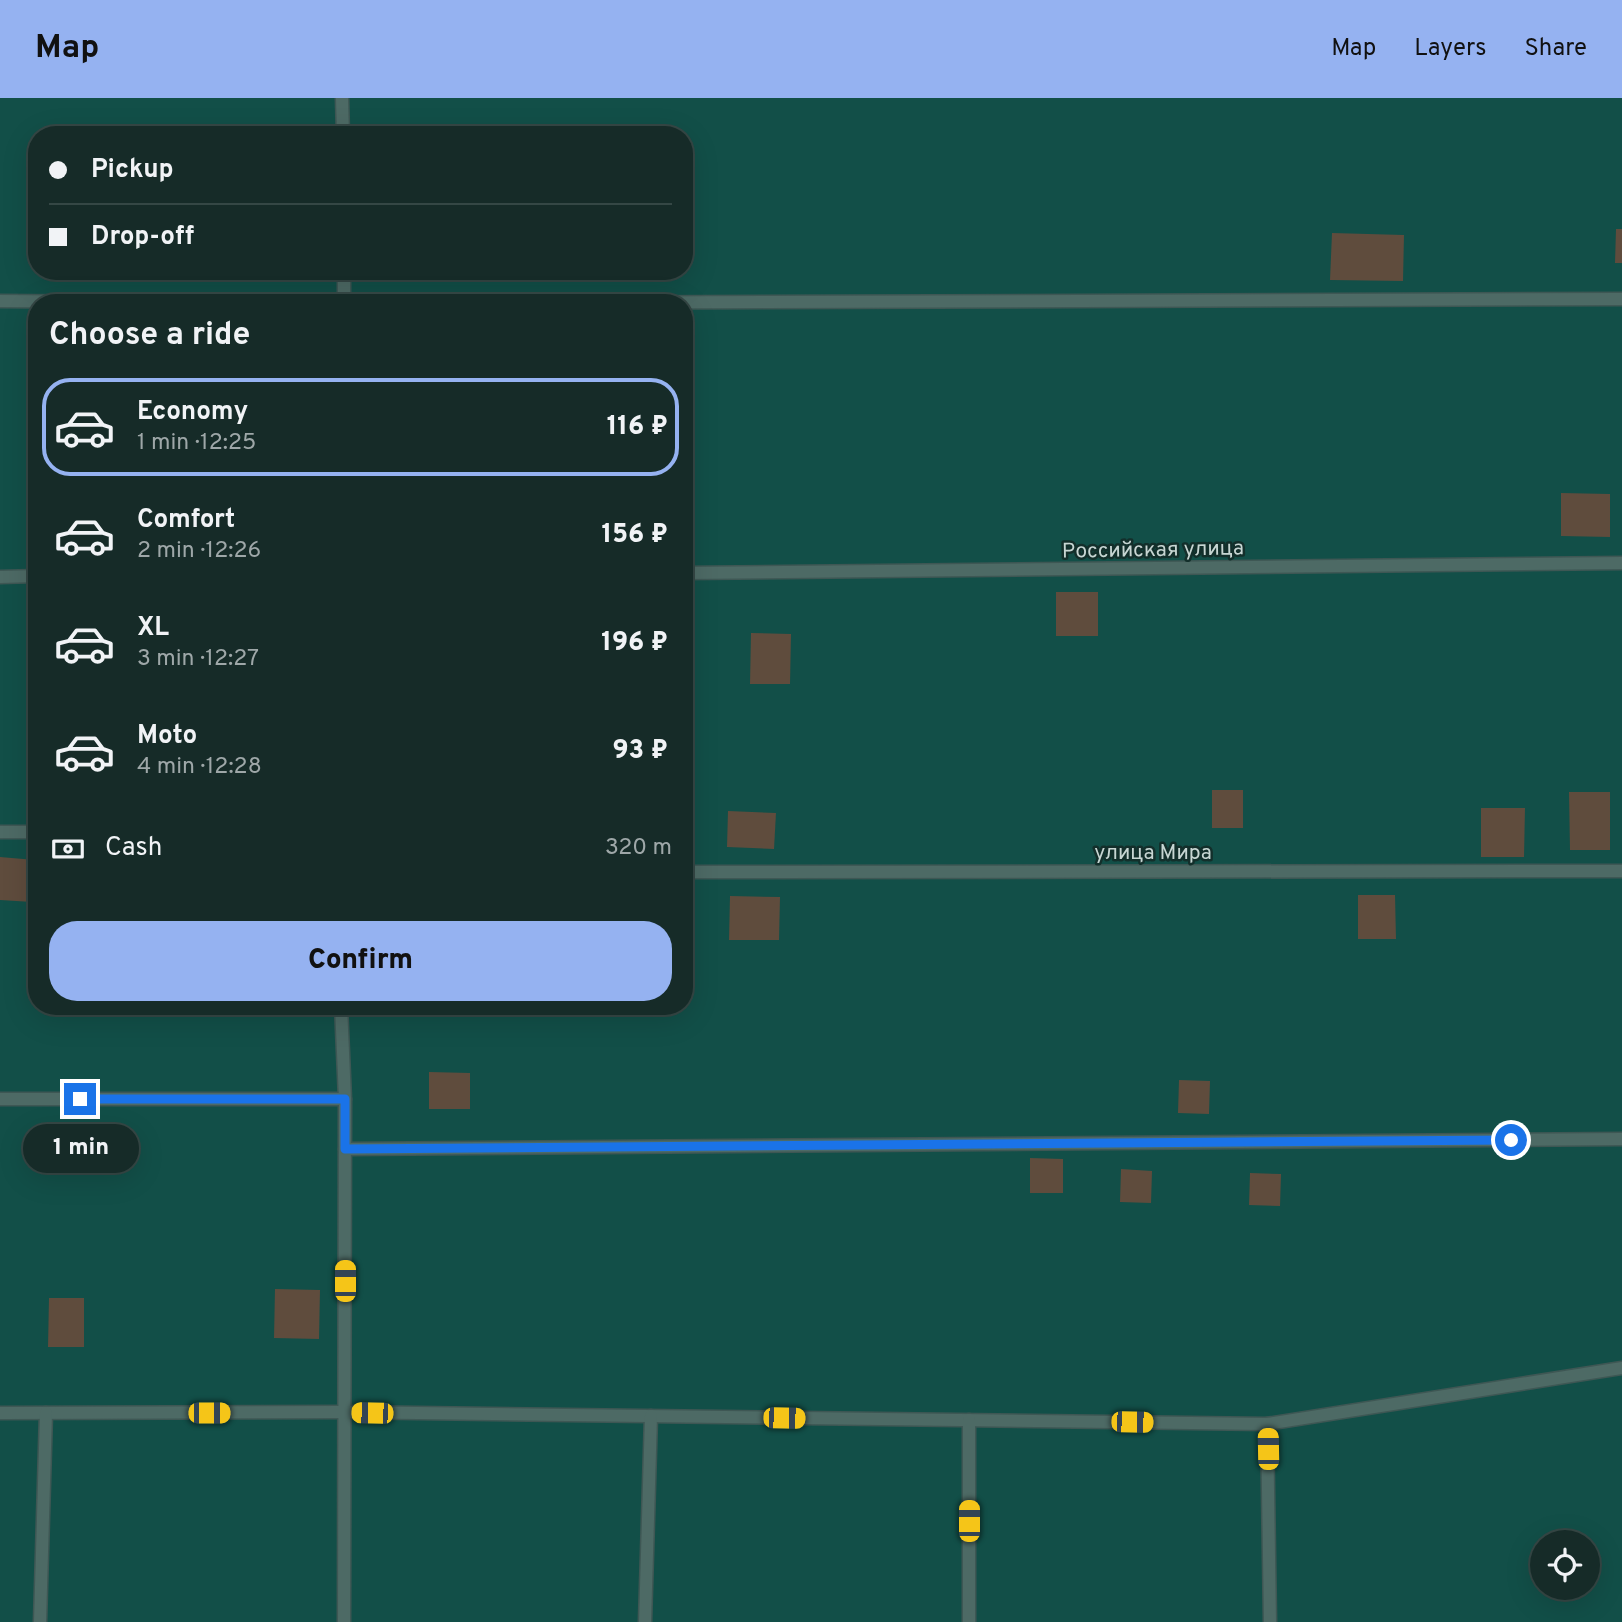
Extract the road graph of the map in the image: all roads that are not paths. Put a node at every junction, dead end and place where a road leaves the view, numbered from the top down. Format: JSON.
{"nodes":[{"id":1,"x":342,"y":98,"type":"edge"},
{"id":2,"x":343,"y":126,"type":"edge"},
{"id":3,"x":1622,"y":299,"type":"edge"},
{"id":4,"x":0,"y":301,"type":"edge"},
{"id":5,"x":28,"y":301,"type":"edge"},
{"id":6,"x":693,"y":302,"type":"edge"},
{"id":7,"x":1622,"y":563,"type":"edge"},
{"id":8,"x":693,"y":573,"type":"edge"},
{"id":9,"x":0,"y":576,"type":"edge"},
{"id":10,"x":28,"y":576,"type":"edge"},
{"id":11,"x":0,"y":832,"type":"edge"},
{"id":12,"x":28,"y":832,"type":"edge"},
{"id":13,"x":1622,"y":871,"type":"edge"},
{"id":14,"x":693,"y":872,"type":"edge"},
{"id":15,"x":341,"y":1015,"type":"edge"},
{"id":16,"x":0,"y":1099,"type":"edge"},
{"id":17,"x":345,"y":1099,"type":"junction"},
{"id":18,"x":1622,"y":1139,"type":"edge"},
{"id":19,"x":345,"y":1149,"type":"junction"},
{"id":20,"x":1622,"y":1368,"type":"edge"},
{"id":21,"x":344,"y":1412,"type":"junction"},
{"id":22,"x":0,"y":1413,"type":"edge"},
{"id":23,"x":46,"y":1413,"type":"junction"},
{"id":24,"x":651,"y":1416,"type":"junction"},
{"id":25,"x":969,"y":1420,"type":"junction"},
{"id":26,"x":1267,"y":1424,"type":"junction"},
{"id":27,"x":40,"y":1622,"type":"edge"},
{"id":28,"x":344,"y":1622,"type":"edge"},
{"id":29,"x":645,"y":1622,"type":"edge"},
{"id":30,"x":970,"y":1622,"type":"edge"},
{"id":31,"x":1270,"y":1622,"type":"edge"}],
"edges":[{"from":1,"to":2,"type":"lane"},
{"from":3,"to":6,"type":"lane"},
{"from":4,"to":5,"type":"lane"},
{"from":7,"to":8,"type":"lane","name":"Российская улица"},
{"from":9,"to":10,"type":"lane"},
{"from":11,"to":12,"type":"lane"},
{"from":13,"to":14,"type":"lane","name":"улица Мира"},
{"from":15,"to":17,"type":"lane"},
{"from":16,"to":17,"type":"lane"},
{"from":17,"to":19,"type":"lane"},
{"from":18,"to":19,"type":"lane"},
{"from":19,"to":21,"type":"lane"},
{"from":20,"to":26,"type":"lane"},
{"from":21,"to":23,"type":"lane"},
{"from":21,"to":24,"type":"lane"},
{"from":21,"to":28,"type":"lane"},
{"from":22,"to":23,"type":"lane"},
{"from":23,"to":27,"type":"lane"},
{"from":24,"to":25,"type":"lane"},
{"from":24,"to":29,"type":"lane"},
{"from":25,"to":26,"type":"lane"},
{"from":25,"to":30,"type":"lane"},
{"from":26,"to":31,"type":"lane"}]}
